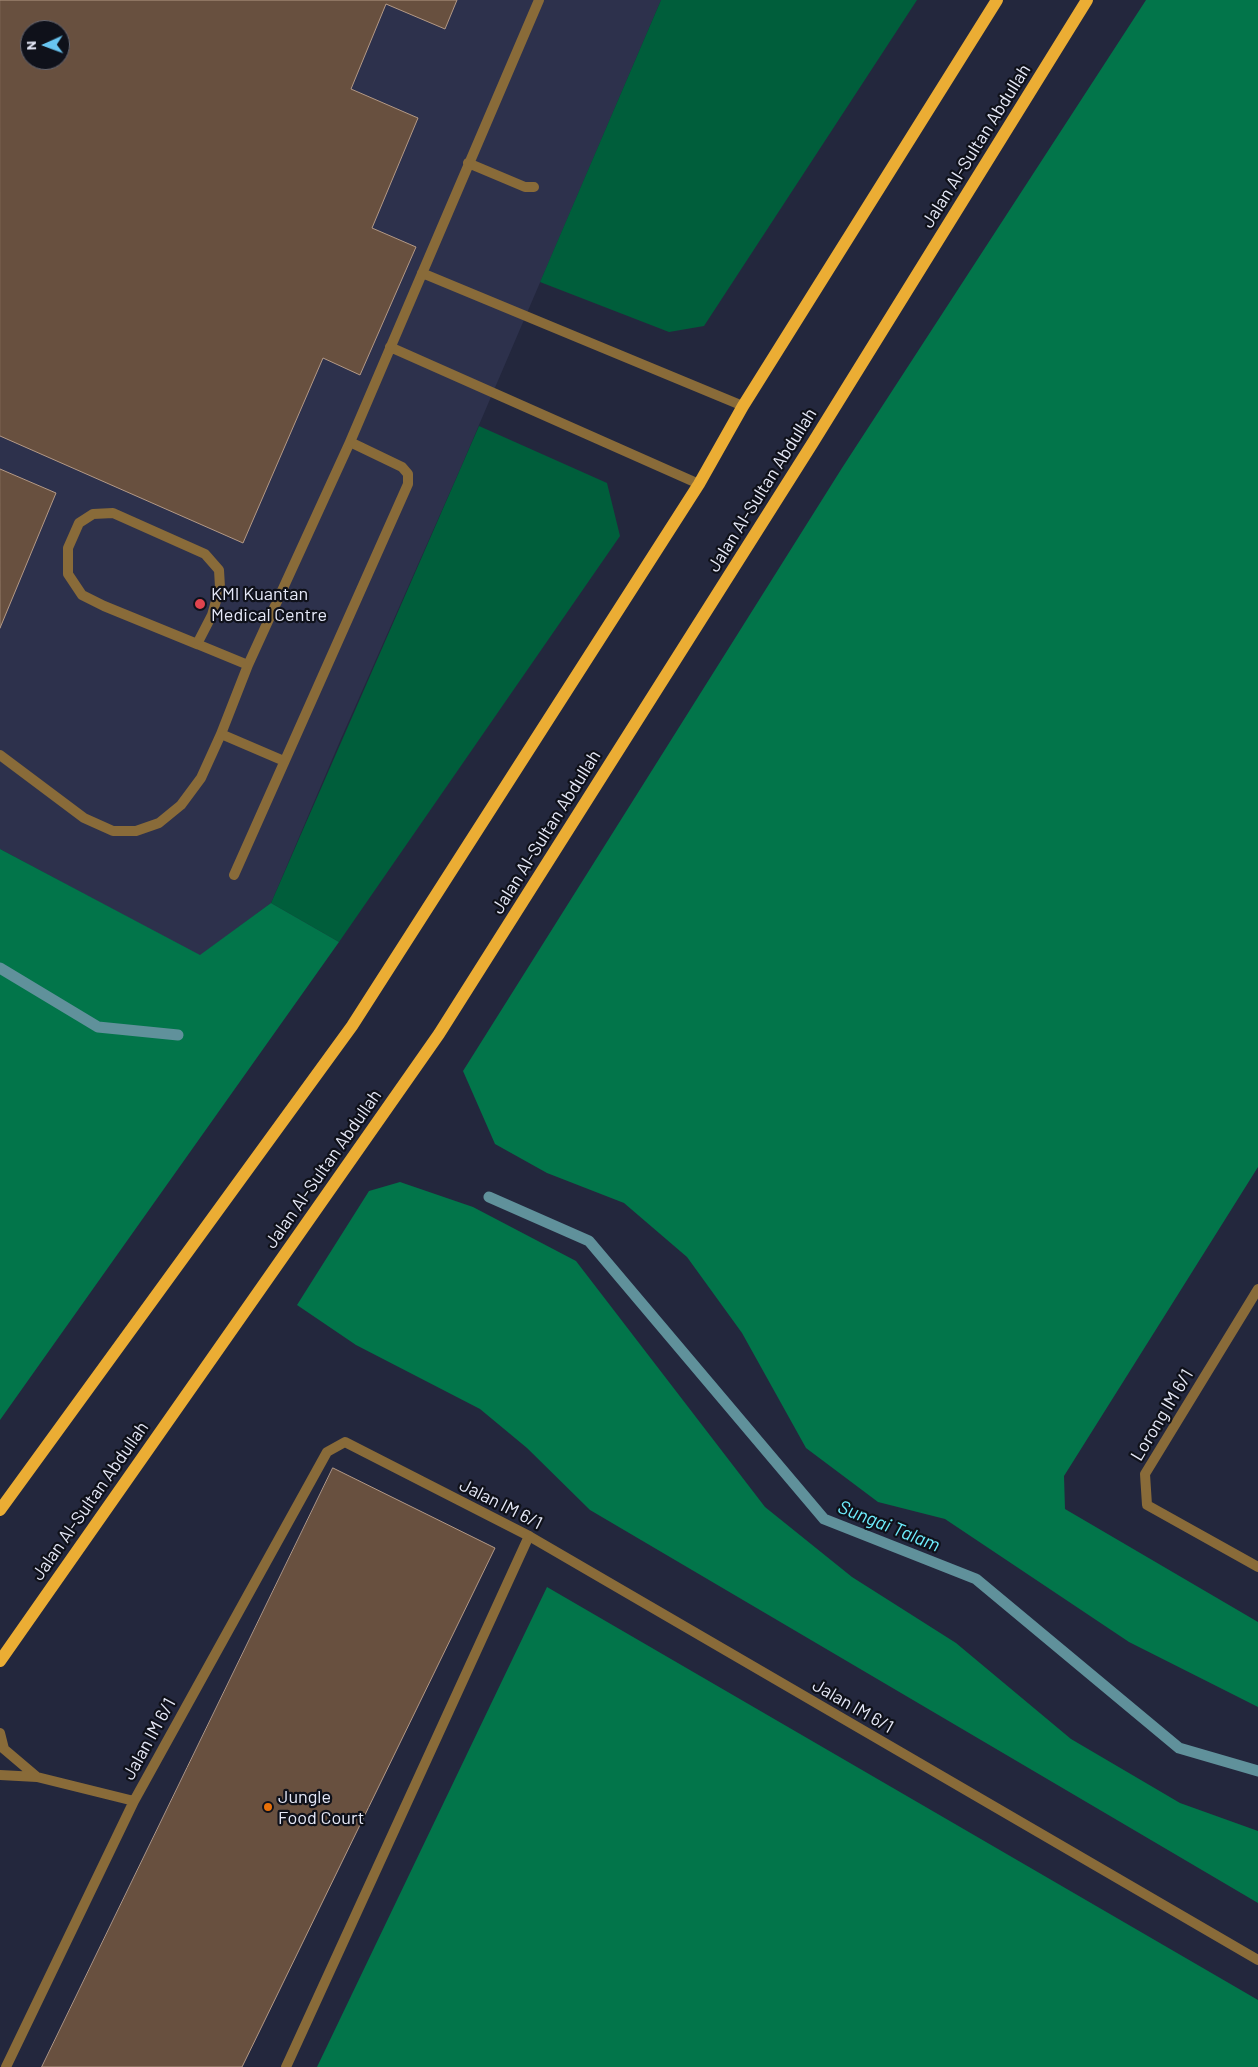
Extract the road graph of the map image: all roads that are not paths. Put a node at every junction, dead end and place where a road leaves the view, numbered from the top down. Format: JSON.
{"nodes":[{"id":1,"x":539,"y":0,"type":"edge"},
{"id":2,"x":997,"y":0,"type":"edge"},
{"id":3,"x":1087,"y":0,"type":"edge"},
{"id":4,"x":468,"y":163,"type":"junction"},
{"id":5,"x":534,"y":187,"type":"dead end"},
{"id":6,"x":422,"y":274,"type":"junction"},
{"id":7,"x":390,"y":347,"type":"junction"},
{"id":8,"x":743,"y":406,"type":"junction"},
{"id":9,"x":350,"y":442,"type":"junction"},
{"id":10,"x":699,"y":484,"type":"junction"},
{"id":11,"x":197,"y":644,"type":"junction"},
{"id":12,"x":248,"y":665,"type":"junction"},
{"id":13,"x":221,"y":734,"type":"junction"},
{"id":14,"x":0,"y":755,"type":"edge"},
{"id":15,"x":284,"y":761,"type":"junction"},
{"id":16,"x":234,"y":875,"type":"dead end"},
{"id":17,"x":1258,"y":1289,"type":"edge"},
{"id":18,"x":0,"y":1510,"type":"edge"},
{"id":19,"x":529,"y":1536,"type":"junction"},
{"id":20,"x":1258,"y":1567,"type":"edge"},
{"id":21,"x":0,"y":1661,"type":"edge"},
{"id":22,"x":0,"y":1733,"type":"edge"},
{"id":23,"x":0,"y":1775,"type":"edge"},
{"id":24,"x":36,"y":1777,"type":"junction"},
{"id":25,"x":134,"y":1801,"type":"junction"},
{"id":26,"x":1258,"y":1960,"type":"edge"},
{"id":27,"x":6,"y":2067,"type":"edge"},
{"id":28,"x":286,"y":2067,"type":"edge"}],
"edges":[{"from":1,"to":4,"type":"street"},
{"from":2,"to":8,"type":"main road"},
{"from":3,"to":21,"type":"main road","name":"Jalan Al-Sultan Abdullah"},
{"from":4,"to":5,"type":"street"},
{"from":4,"to":6,"type":"street"},
{"from":6,"to":7,"type":"street"},
{"from":6,"to":8,"type":"street"},
{"from":7,"to":9,"type":"street"},
{"from":7,"to":10,"type":"street"},
{"from":8,"to":10,"type":"main road"},
{"from":9,"to":12,"type":"street"},
{"from":9,"to":15,"type":"street"},
{"from":10,"to":18,"type":"main road"},
{"from":11,"to":11,"type":"street"},
{"from":11,"to":12,"type":"street"},
{"from":12,"to":13,"type":"street"},
{"from":13,"to":14,"type":"street"},
{"from":13,"to":15,"type":"street"},
{"from":15,"to":16,"type":"street"},
{"from":17,"to":20,"type":"street","name":"Lorong IM 6/1"},
{"from":19,"to":25,"type":"street","name":"Jalan IM 6/1"},
{"from":19,"to":26,"type":"street","name":"Jalan IM 6/1"},
{"from":19,"to":28,"type":"street"},
{"from":22,"to":24,"type":"street"},
{"from":23,"to":24,"type":"street"},
{"from":24,"to":25,"type":"street"},
{"from":25,"to":27,"type":"street","name":"Jalan IM 6/1"}]}
